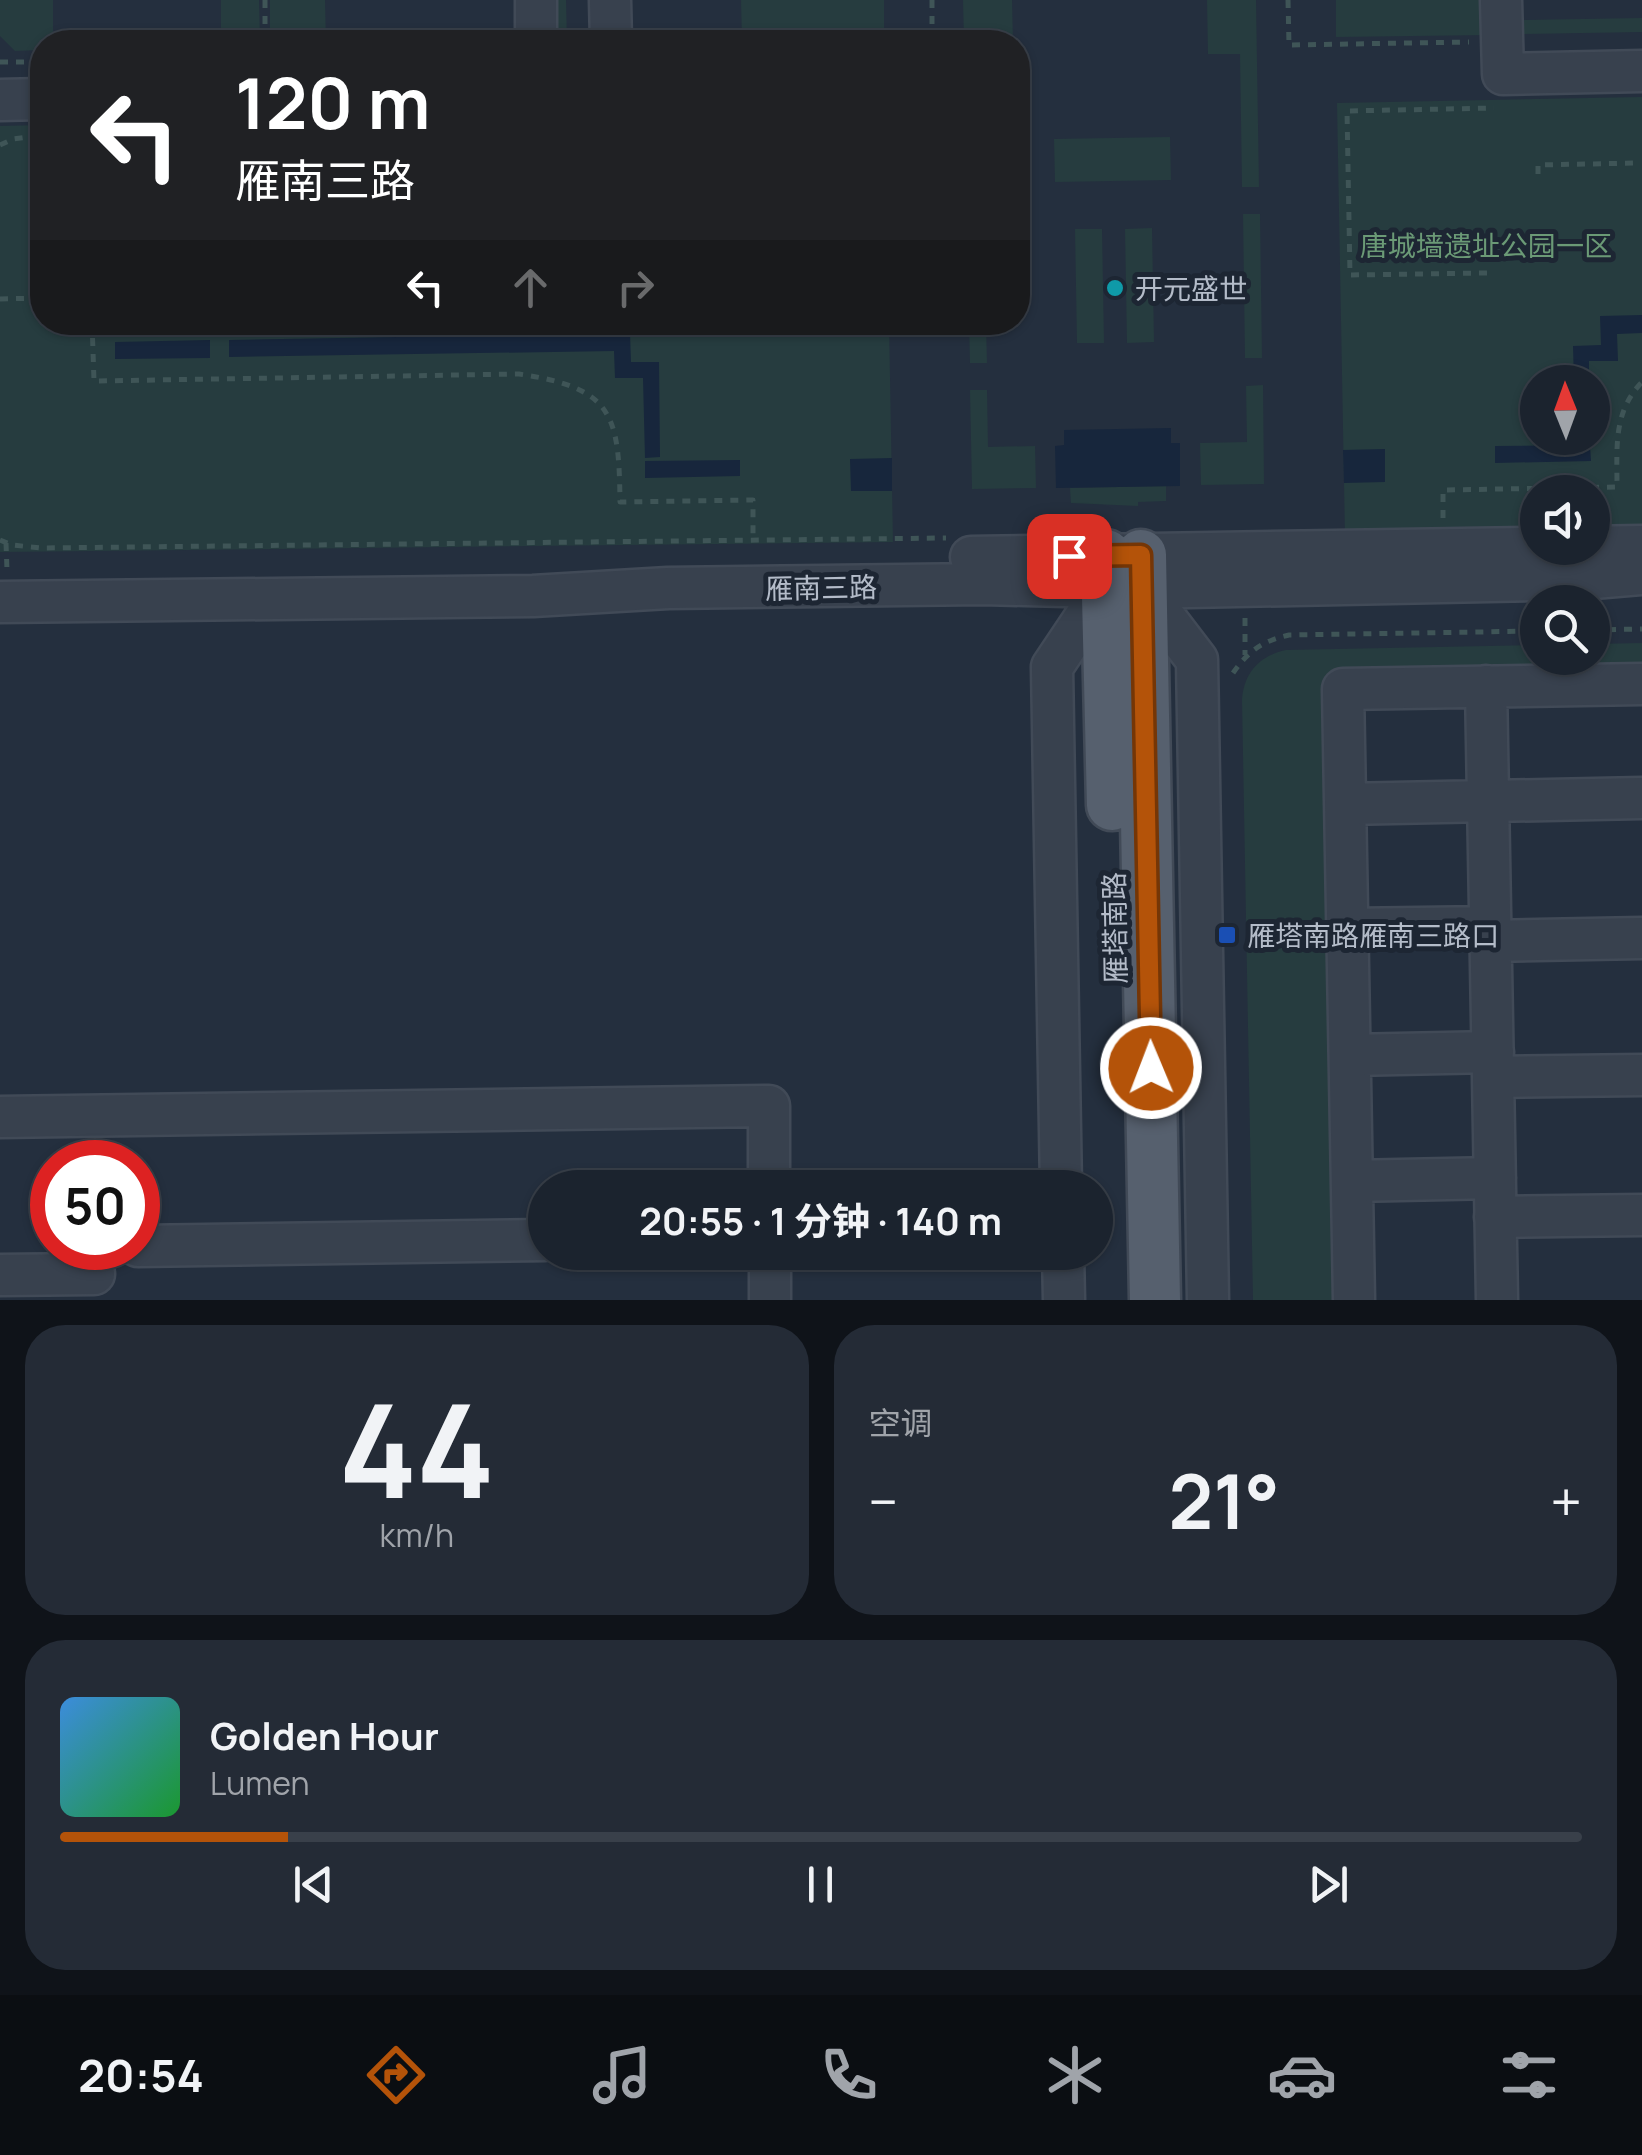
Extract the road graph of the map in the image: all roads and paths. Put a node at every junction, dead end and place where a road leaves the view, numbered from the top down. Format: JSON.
{"nodes":[{"id":1,"x":264,"y":0,"type":"edge"},
{"id":2,"x":536,"y":0,"type":"edge"},
{"id":3,"x":583,"y":0,"type":"edge"},
{"id":4,"x":610,"y":0,"type":"edge"},
{"id":5,"x":932,"y":0,"type":"edge"},
{"id":6,"x":1288,"y":0,"type":"edge"},
{"id":7,"x":1501,"y":0,"type":"edge"},
{"id":8,"x":265,"y":30,"type":"edge"},
{"id":9,"x":536,"y":30,"type":"edge"},
{"id":10,"x":584,"y":30,"type":"edge"},
{"id":11,"x":611,"y":30,"type":"edge"},
{"id":12,"x":932,"y":30,"type":"edge"},
{"id":13,"x":0,"y":62,"type":"edge"},
{"id":14,"x":30,"y":62,"type":"edge"},
{"id":15,"x":1642,"y":71,"type":"edge"},
{"id":16,"x":1503,"y":74,"type":"junction"},
{"id":17,"x":30,"y":99,"type":"edge"},
{"id":18,"x":0,"y":100,"type":"edge"},
{"id":19,"x":30,"y":136,"type":"edge"},
{"id":20,"x":0,"y":145,"type":"edge"},
{"id":21,"x":1637,"y":164,"type":"dead end"},
{"id":22,"x":1538,"y":174,"type":"dead end"},
{"id":23,"x":1486,"y":273,"type":"dead end"},
{"id":24,"x":30,"y":298,"type":"edge"},
{"id":25,"x":0,"y":299,"type":"edge"},
{"id":26,"x":92,"y":335,"type":"edge"},
{"id":27,"x":1642,"y":382,"type":"edge"},
{"id":28,"x":1444,"y":527,"type":"dead end"},
{"id":29,"x":953,"y":538,"type":"dead end"},
{"id":30,"x":0,"y":540,"type":"edge"},
{"id":31,"x":753,"y":540,"type":"junction"},
{"id":32,"x":1642,"y":546,"type":"edge"},
{"id":33,"x":1124,"y":571,"type":"junction"},
{"id":34,"x":1642,"y":574,"type":"edge"},
{"id":35,"x":0,"y":581,"type":"edge"},
{"id":36,"x":0,"y":602,"type":"edge"},
{"id":37,"x":1642,"y":629,"type":"edge"},
{"id":38,"x":1610,"y":630,"type":"edge"},
{"id":39,"x":1520,"y":631,"type":"edge"},
{"id":40,"x":1231,"y":678,"type":"dead end"},
{"id":41,"x":1642,"y":684,"type":"edge"},
{"id":42,"x":1486,"y":686,"type":"junction"},
{"id":43,"x":1642,"y":798,"type":"edge"},
{"id":44,"x":1488,"y":801,"type":"junction"},
{"id":45,"x":1345,"y":804,"type":"junction"},
{"id":46,"x":1348,"y":929,"type":"junction"},
{"id":47,"x":1491,"y":934,"type":"junction"},
{"id":48,"x":1642,"y":938,"type":"edge"},
{"id":49,"x":1350,"y":1055,"type":"junction"},
{"id":50,"x":1493,"y":1065,"type":"junction"},
{"id":51,"x":1642,"y":1074,"type":"edge"},
{"id":52,"x":0,"y":1117,"type":"edge"},
{"id":53,"x":770,"y":1170,"type":"edge"},
{"id":54,"x":1062,"y":1170,"type":"edge"},
{"id":55,"x":1352,"y":1181,"type":"junction"},
{"id":56,"x":1495,"y":1198,"type":"junction"},
{"id":57,"x":1642,"y":1214,"type":"edge"},
{"id":58,"x":528,"y":1240,"type":"edge"},
{"id":59,"x":160,"y":1246,"type":"edge"},
{"id":60,"x":770,"y":1270,"type":"edge"},
{"id":61,"x":1063,"y":1270,"type":"edge"},
{"id":62,"x":94,"y":1274,"type":"edge"},
{"id":63,"x":0,"y":1275,"type":"edge"},
{"id":64,"x":770,"y":1300,"type":"edge"},
{"id":65,"x":1064,"y":1300,"type":"edge"},
{"id":66,"x":1120,"y":1300,"type":"edge"},
{"id":67,"x":1154,"y":1300,"type":"edge"},
{"id":68,"x":1208,"y":1300,"type":"edge"},
{"id":69,"x":1354,"y":1300,"type":"edge"},
{"id":70,"x":1497,"y":1300,"type":"edge"}],
"edges":[{"from":1,"to":8,"type":"path"},
{"from":2,"to":9,"type":"street"},
{"from":3,"to":10,"type":"street"},
{"from":4,"to":11,"type":"street"},
{"from":5,"to":12,"type":"path"},
{"from":6,"to":16,"type":"path"},
{"from":7,"to":16,"type":"street"},
{"from":13,"to":14,"type":"path"},
{"from":15,"to":16,"type":"street"},
{"from":16,"to":23,"type":"path"},
{"from":17,"to":18,"type":"street"},
{"from":19,"to":20,"type":"path"},
{"from":21,"to":22,"type":"path"},
{"from":24,"to":25,"type":"path"},
{"from":26,"to":31,"type":"path"},
{"from":27,"to":28,"type":"path"},
{"from":29,"to":31,"type":"path"},
{"from":30,"to":31,"type":"path"},
{"from":32,"to":33,"type":"street","name":"雁南三路"},
{"from":33,"to":34,"type":"street","name":"雁南三路"},
{"from":33,"to":35,"type":"street","name":"雁南三路"},
{"from":33,"to":36,"type":"street","name":"雁南三路"},
{"from":33,"to":54,"type":"street"},
{"from":33,"to":66,"type":"main road","name":"雁塔南路"},
{"from":33,"to":67,"type":"main road","name":"雁塔南路"},
{"from":33,"to":68,"type":"street"},
{"from":37,"to":38,"type":"path"},
{"from":39,"to":40,"type":"path"},
{"from":41,"to":42,"type":"street"},
{"from":42,"to":44,"type":"street"},
{"from":42,"to":45,"type":"street"},
{"from":43,"to":44,"type":"street"},
{"from":44,"to":45,"type":"street"},
{"from":44,"to":47,"type":"street"},
{"from":45,"to":46,"type":"street"},
{"from":46,"to":47,"type":"street"},
{"from":46,"to":49,"type":"street"},
{"from":47,"to":48,"type":"street"},
{"from":47,"to":50,"type":"street"},
{"from":49,"to":50,"type":"street"},
{"from":49,"to":55,"type":"street"},
{"from":50,"to":51,"type":"street"},
{"from":50,"to":56,"type":"street"},
{"from":52,"to":53,"type":"street"},
{"from":55,"to":56,"type":"street"},
{"from":55,"to":69,"type":"street"},
{"from":56,"to":57,"type":"street"},
{"from":56,"to":70,"type":"street"},
{"from":58,"to":59,"type":"street"},
{"from":60,"to":64,"type":"street"},
{"from":61,"to":65,"type":"street"},
{"from":62,"to":63,"type":"street"}]}
